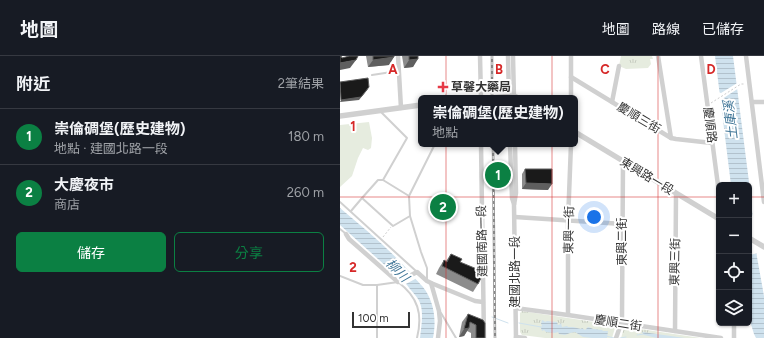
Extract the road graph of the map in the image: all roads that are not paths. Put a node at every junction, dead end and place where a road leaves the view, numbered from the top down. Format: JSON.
{"nodes":[{"id":1,"x":398,"y":56,"type":"edge"},
{"id":2,"x":480,"y":56,"type":"edge"},
{"id":3,"x":508,"y":56,"type":"edge"},
{"id":4,"x":513,"y":56,"type":"edge"},
{"id":5,"x":571,"y":56,"type":"edge"},
{"id":6,"x":658,"y":56,"type":"edge"},
{"id":7,"x":701,"y":56,"type":"edge"},
{"id":8,"x":746,"y":56,"type":"edge"},
{"id":9,"x":619,"y":66,"type":"dead end"},
{"id":10,"x":399,"y":71,"type":"junction"},
{"id":11,"x":372,"y":75,"type":"dead end"},
{"id":12,"x":571,"y":77,"type":"junction"},
{"id":13,"x":481,"y":95,"type":"edge"},
{"id":14,"x":513,"y":95,"type":"edge"},
{"id":15,"x":513,"y":95,"type":"edge"},
{"id":16,"x":571,"y":95,"type":"edge"},
{"id":17,"x":612,"y":102,"type":"junction"},
{"id":18,"x":752,"y":102,"type":"junction"},
{"id":19,"x":764,"y":102,"type":"edge"},
{"id":20,"x":418,"y":106,"type":"edge"},
{"id":21,"x":402,"y":108,"type":"junction"},
{"id":22,"x":380,"y":111,"type":"junction"},
{"id":23,"x":340,"y":116,"type":"edge"},
{"id":24,"x":578,"y":134,"type":"edge"},
{"id":25,"x":671,"y":138,"type":"junction"},
{"id":26,"x":712,"y":143,"type":"junction"},
{"id":27,"x":434,"y":147,"type":"edge"},
{"id":28,"x":481,"y":147,"type":"edge"},
{"id":29,"x":510,"y":147,"type":"edge"},
{"id":30,"x":515,"y":147,"type":"edge"},
{"id":31,"x":571,"y":147,"type":"edge"},
{"id":32,"x":758,"y":148,"type":"junction"},
{"id":33,"x":764,"y":148,"type":"edge"},
{"id":34,"x":623,"y":161,"type":"junction"},
{"id":35,"x":383,"y":180,"type":"junction"},
{"id":36,"x":717,"y":182,"type":"edge"},
{"id":37,"x":676,"y":194,"type":"junction"},
{"id":38,"x":409,"y":196,"type":"junction"},
{"id":39,"x":362,"y":198,"type":"junction"},
{"id":40,"x":340,"y":202,"type":"edge"},
{"id":41,"x":764,"y":202,"type":"edge"},
{"id":42,"x":514,"y":205,"type":"junction"},
{"id":43,"x":351,"y":211,"type":"junction"},
{"id":44,"x":410,"y":216,"type":"junction"},
{"id":45,"x":515,"y":217,"type":"junction"},
{"id":46,"x":716,"y":218,"type":"edge"},
{"id":47,"x":568,"y":220,"type":"junction"},
{"id":48,"x":622,"y":224,"type":"junction"},
{"id":49,"x":340,"y":229,"type":"edge"},
{"id":50,"x":346,"y":234,"type":"joint"},
{"id":51,"x":752,"y":240,"type":"edge"},
{"id":52,"x":763,"y":246,"type":"edge"},
{"id":53,"x":415,"y":273,"type":"junction"},
{"id":54,"x":340,"y":276,"type":"edge"},
{"id":55,"x":399,"y":282,"type":"junction"},
{"id":56,"x":429,"y":282,"type":"junction"},
{"id":57,"x":377,"y":285,"type":"junction"},
{"id":58,"x":483,"y":302,"type":"junction"},
{"id":59,"x":515,"y":308,"type":"junction"},
{"id":60,"x":439,"y":311,"type":"junction"},
{"id":61,"x":568,"y":315,"type":"junction"},
{"id":62,"x":621,"y":323,"type":"junction"},
{"id":63,"x":734,"y":326,"type":"edge"},
{"id":64,"x":675,"y":331,"type":"junction"},
{"id":65,"x":516,"y":337,"type":"edge"},
{"id":66,"x":377,"y":338,"type":"edge"},
{"id":67,"x":417,"y":338,"type":"edge"},
{"id":68,"x":438,"y":338,"type":"edge"},
{"id":69,"x":456,"y":338,"type":"edge"},
{"id":70,"x":484,"y":338,"type":"edge"},
{"id":71,"x":525,"y":338,"type":"edge"},
{"id":72,"x":616,"y":338,"type":"edge"},
{"id":73,"x":721,"y":338,"type":"edge"},
{"id":74,"x":734,"y":338,"type":"edge"}],
"edges":[{"from":1,"to":10,"type":"street"},
{"from":2,"to":13,"type":"street"},
{"from":3,"to":14,"type":"street"},
{"from":4,"to":15,"type":"street"},
{"from":5,"to":12,"type":"street"},
{"from":6,"to":25,"type":"street"},
{"from":7,"to":26,"type":"street","name":"慶順路"},
{"from":8,"to":18,"type":"street"},
{"from":9,"to":17,"type":"street"},
{"from":10,"to":11,"type":"lane"},
{"from":10,"to":21,"type":"street"},
{"from":12,"to":16,"type":"street"},
{"from":12,"to":17,"type":"street","name":"慶順三街"},
{"from":17,"to":25,"type":"street","name":"慶順三街"},
{"from":18,"to":19,"type":"street"},
{"from":18,"to":32,"type":"street"},
{"from":20,"to":21,"type":"street"},
{"from":21,"to":22,"type":"street"},
{"from":22,"to":23,"type":"street"},
{"from":22,"to":35,"type":"lane"},
{"from":24,"to":34,"type":"street","name":"東興路一段"},
{"from":25,"to":26,"type":"street","name":"慶順三街"},
{"from":26,"to":36,"type":"street","name":"慶順路"},
{"from":27,"to":38,"type":"lane"},
{"from":28,"to":58,"type":"street","name":"建國南路一段"},
{"from":29,"to":42,"type":"street","name":"建國北路一段"},
{"from":30,"to":42,"type":"street","name":"建國北路一段"},
{"from":31,"to":47,"type":"street","name":"東興一街"},
{"from":32,"to":33,"type":"street"},
{"from":32,"to":41,"type":"street"},
{"from":34,"to":37,"type":"street","name":"東興路一段"},
{"from":34,"to":48,"type":"street","name":"東興二街"},
{"from":35,"to":38,"type":"lane"},
{"from":35,"to":39,"type":"lane"},
{"from":37,"to":46,"type":"street","name":"東興路一段"},
{"from":37,"to":64,"type":"street","name":"東興三街"},
{"from":38,"to":44,"type":"lane"},
{"from":39,"to":43,"type":"lane"},
{"from":39,"to":44,"type":"lane"},
{"from":40,"to":43,"type":"lane"},
{"from":42,"to":45,"type":"street","name":"建國北路一段"},
{"from":43,"to":53,"type":"lane"},
{"from":44,"to":56,"type":"lane"},
{"from":45,"to":47,"type":"street"},
{"from":45,"to":59,"type":"street","name":"建國北路一段"},
{"from":47,"to":48,"type":"street"},
{"from":47,"to":61,"type":"street","name":"東興一街"},
{"from":48,"to":62,"type":"street","name":"東興二街"},
{"from":49,"to":50,"type":"lane"},
{"from":50,"to":55,"type":"street"},
{"from":51,"to":52,"type":"street"},
{"from":53,"to":55,"type":"street"},
{"from":53,"to":56,"type":"street"},
{"from":54,"to":57,"type":"lane"},
{"from":55,"to":57,"type":"lane"},
{"from":55,"to":67,"type":"lane"},
{"from":56,"to":58,"type":"street"},
{"from":56,"to":60,"type":"street"},
{"from":57,"to":66,"type":"lane"},
{"from":58,"to":70,"type":"street","name":"建國南路一段"},
{"from":59,"to":61,"type":"street","name":"慶順二街"},
{"from":59,"to":65,"type":"street","name":"建國北路一段"},
{"from":60,"to":68,"type":"street"},
{"from":60,"to":69,"type":"lane"},
{"from":61,"to":62,"type":"street","name":"慶順二街"},
{"from":62,"to":64,"type":"street","name":"慶順二街"},
{"from":62,"to":72,"type":"street","name":"東興二街"},
{"from":63,"to":74,"type":"street"},
{"from":64,"to":73,"type":"street","name":"慶順二街"},
{"from":65,"to":71,"type":"street"}]}
